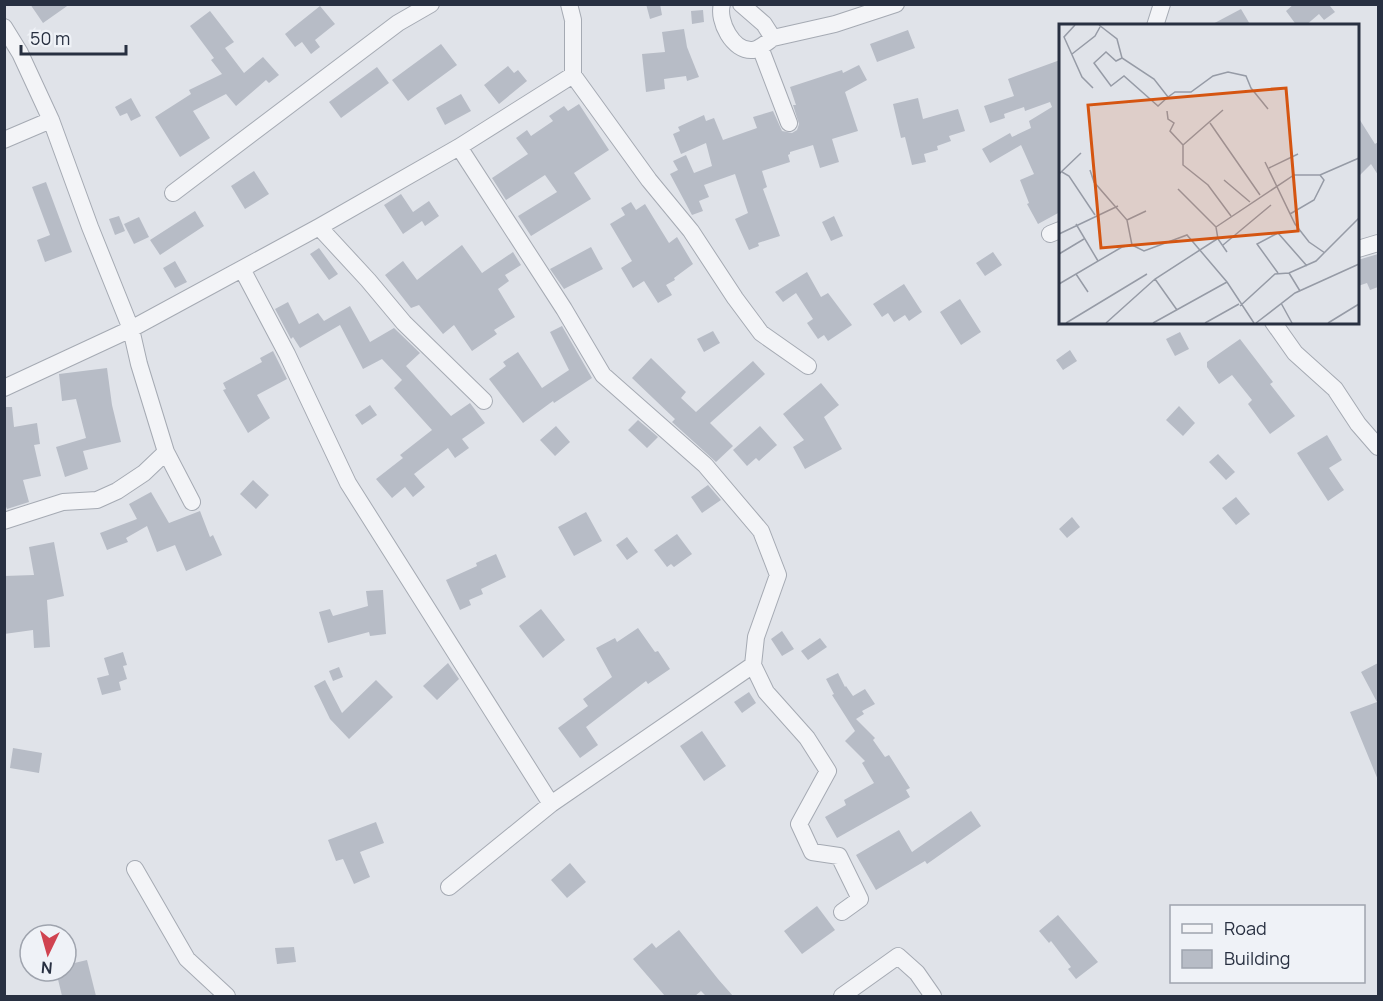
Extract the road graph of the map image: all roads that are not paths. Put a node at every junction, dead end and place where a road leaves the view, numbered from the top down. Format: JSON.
{"nodes":[{"id":1,"x":431,"y":4,"type":"edge"},
{"id":2,"x":569,"y":4,"type":"edge"},
{"id":3,"x":722,"y":4,"type":"edge"},
{"id":4,"x":741,"y":4,"type":"edge"},
{"id":5,"x":896,"y":4,"type":"edge"},
{"id":6,"x":1162,"y":4,"type":"edge"},
{"id":7,"x":1156,"y":24,"type":"edge"},
{"id":8,"x":4,"y":27,"type":"edge"},
{"id":9,"x":766,"y":42,"type":"junction"},
{"id":10,"x":573,"y":75,"type":"junction"},
{"id":11,"x":51,"y":120,"type":"junction"},
{"id":12,"x":789,"y":123,"type":"dead end"},
{"id":13,"x":4,"y":140,"type":"edge"},
{"id":14,"x":459,"y":147,"type":"junction"},
{"id":15,"x":173,"y":193,"type":"dead end"},
{"id":16,"x":319,"y":227,"type":"junction"},
{"id":17,"x":1378,"y":243,"type":"edge"},
{"id":18,"x":1359,"y":249,"type":"edge"},
{"id":19,"x":242,"y":269,"type":"junction"},
{"id":20,"x":1274,"y":324,"type":"edge"},
{"id":21,"x":131,"y":329,"type":"junction"},
{"id":22,"x":808,"y":366,"type":"dead end"},
{"id":23,"x":4,"y":388,"type":"edge"},
{"id":24,"x":484,"y":401,"type":"dead end"},
{"id":25,"x":1378,"y":447,"type":"edge"},
{"id":26,"x":166,"y":452,"type":"junction"},
{"id":27,"x":192,"y":502,"type":"dead end"},
{"id":28,"x":4,"y":521,"type":"edge"},
{"id":29,"x":753,"y":665,"type":"junction"},
{"id":30,"x":551,"y":804,"type":"junction"},
{"id":31,"x":135,"y":869,"type":"dead end"},
{"id":32,"x":449,"y":886,"type":"dead end"},
{"id":33,"x":842,"y":912,"type":"dead end"},
{"id":34,"x":227,"y":996,"type":"edge"},
{"id":35,"x":842,"y":996,"type":"edge"},
{"id":36,"x":933,"y":996,"type":"edge"}],
"edges":[{"from":1,"to":15,"type":"street"},
{"from":2,"to":10,"type":"street"},
{"from":3,"to":9,"type":"street"},
{"from":4,"to":9,"type":"street"},
{"from":5,"to":9,"type":"street"},
{"from":6,"to":7,"type":"street"},
{"from":8,"to":11,"type":"street"},
{"from":9,"to":12,"type":"street"},
{"from":10,"to":14,"type":"street"},
{"from":10,"to":22,"type":"street"},
{"from":11,"to":13,"type":"street"},
{"from":11,"to":21,"type":"street"},
{"from":14,"to":16,"type":"street"},
{"from":14,"to":29,"type":"street"},
{"from":16,"to":19,"type":"street"},
{"from":16,"to":24,"type":"street"},
{"from":17,"to":18,"type":"street"},
{"from":19,"to":21,"type":"street"},
{"from":19,"to":30,"type":"street"},
{"from":20,"to":25,"type":"street"},
{"from":21,"to":23,"type":"street"},
{"from":21,"to":26,"type":"street"},
{"from":26,"to":27,"type":"street"},
{"from":26,"to":28,"type":"street"},
{"from":29,"to":30,"type":"street"},
{"from":29,"to":33,"type":"street"},
{"from":30,"to":32,"type":"street"},
{"from":31,"to":34,"type":"street"},
{"from":35,"to":36,"type":"street"}]}
